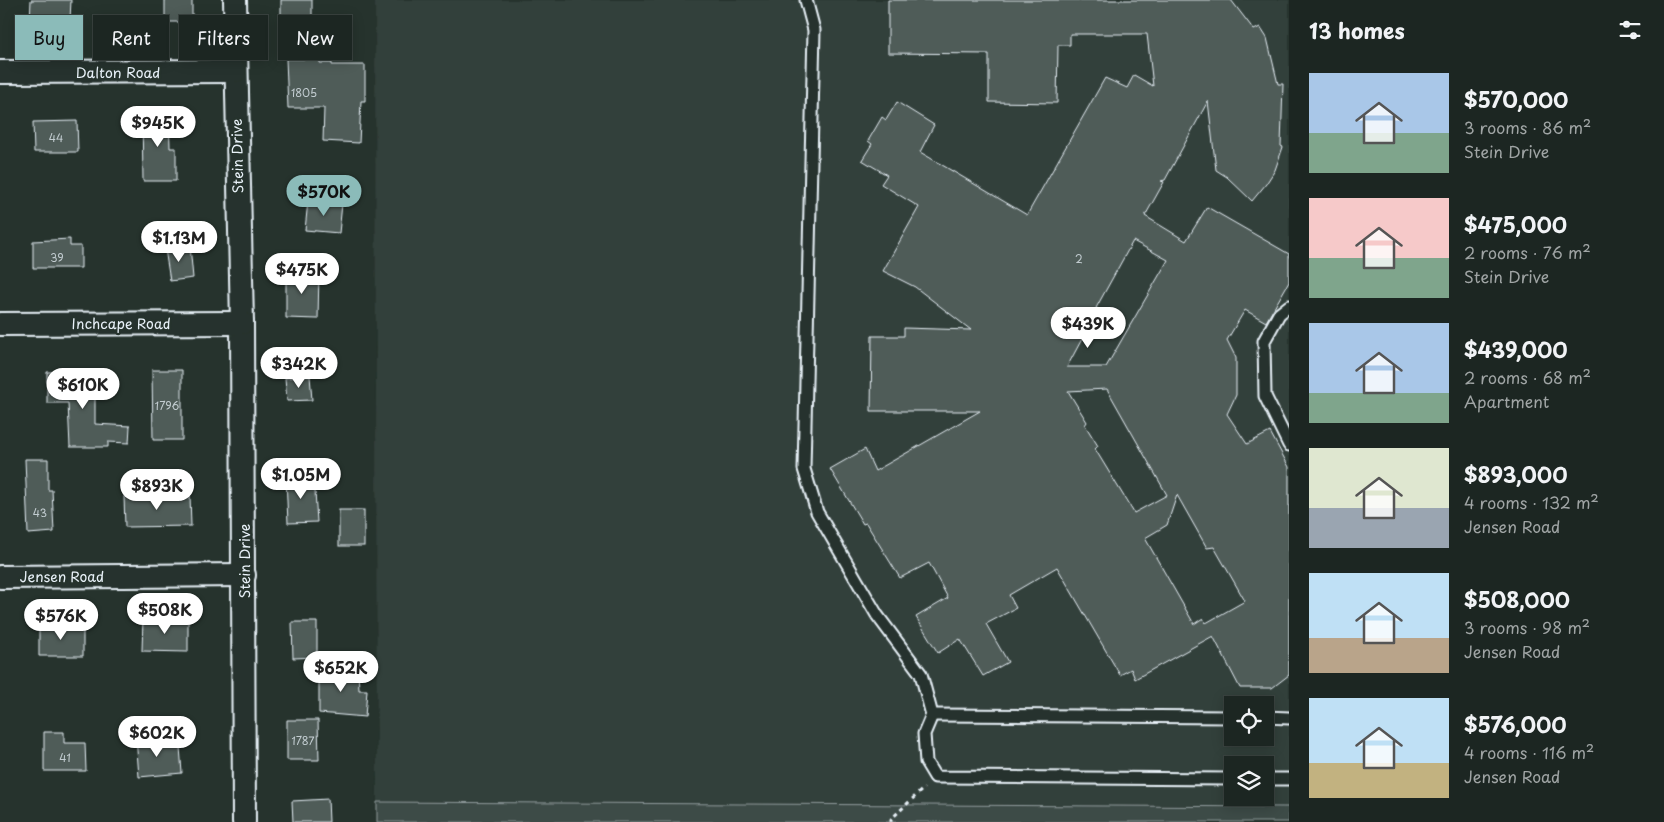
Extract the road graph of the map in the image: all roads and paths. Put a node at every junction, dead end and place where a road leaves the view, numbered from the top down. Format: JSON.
{"nodes":[{"id":1,"x":235,"y":0,"type":"edge"},
{"id":2,"x":806,"y":0,"type":"edge"},
{"id":3,"x":235,"y":71,"type":"junction"},
{"id":4,"x":0,"y":72,"type":"edge"},
{"id":5,"x":1289,"y":306,"type":"edge"},
{"id":6,"x":242,"y":323,"type":"junction"},
{"id":7,"x":0,"y":324,"type":"edge"},
{"id":8,"x":1289,"y":444,"type":"edge"},
{"id":9,"x":244,"y":575,"type":"junction"},
{"id":10,"x":0,"y":577,"type":"edge"},
{"id":11,"x":932,"y":715,"type":"junction"},
{"id":12,"x":1224,"y":717,"type":"edge"},
{"id":13,"x":1274,"y":718,"type":"edge"},
{"id":14,"x":1289,"y":718,"type":"edge"},
{"id":15,"x":935,"y":777,"type":"junction"},
{"id":16,"x":1224,"y":779,"type":"edge"},
{"id":17,"x":1274,"y":779,"type":"edge"},
{"id":18,"x":1289,"y":779,"type":"edge"},
{"id":19,"x":244,"y":822,"type":"edge"},
{"id":20,"x":891,"y":822,"type":"edge"}],
"edges":[{"from":1,"to":3,"type":"street","name":"Stein Drive"},
{"from":2,"to":11,"type":"lane"},
{"from":3,"to":4,"type":"street","name":"Dalton Road"},
{"from":3,"to":6,"type":"street","name":"Stein Drive"},
{"from":5,"to":8,"type":"lane"},
{"from":6,"to":7,"type":"street","name":"Inchcape Road"},
{"from":6,"to":9,"type":"street","name":"Stein Drive"},
{"from":9,"to":10,"type":"street","name":"Jensen Road"},
{"from":9,"to":19,"type":"street","name":"Stein Drive"},
{"from":11,"to":12,"type":"lane"},
{"from":11,"to":15,"type":"lane"},
{"from":13,"to":14,"type":"lane"},
{"from":15,"to":16,"type":"lane"},
{"from":15,"to":20,"type":"path"},
{"from":17,"to":18,"type":"lane"}]}
